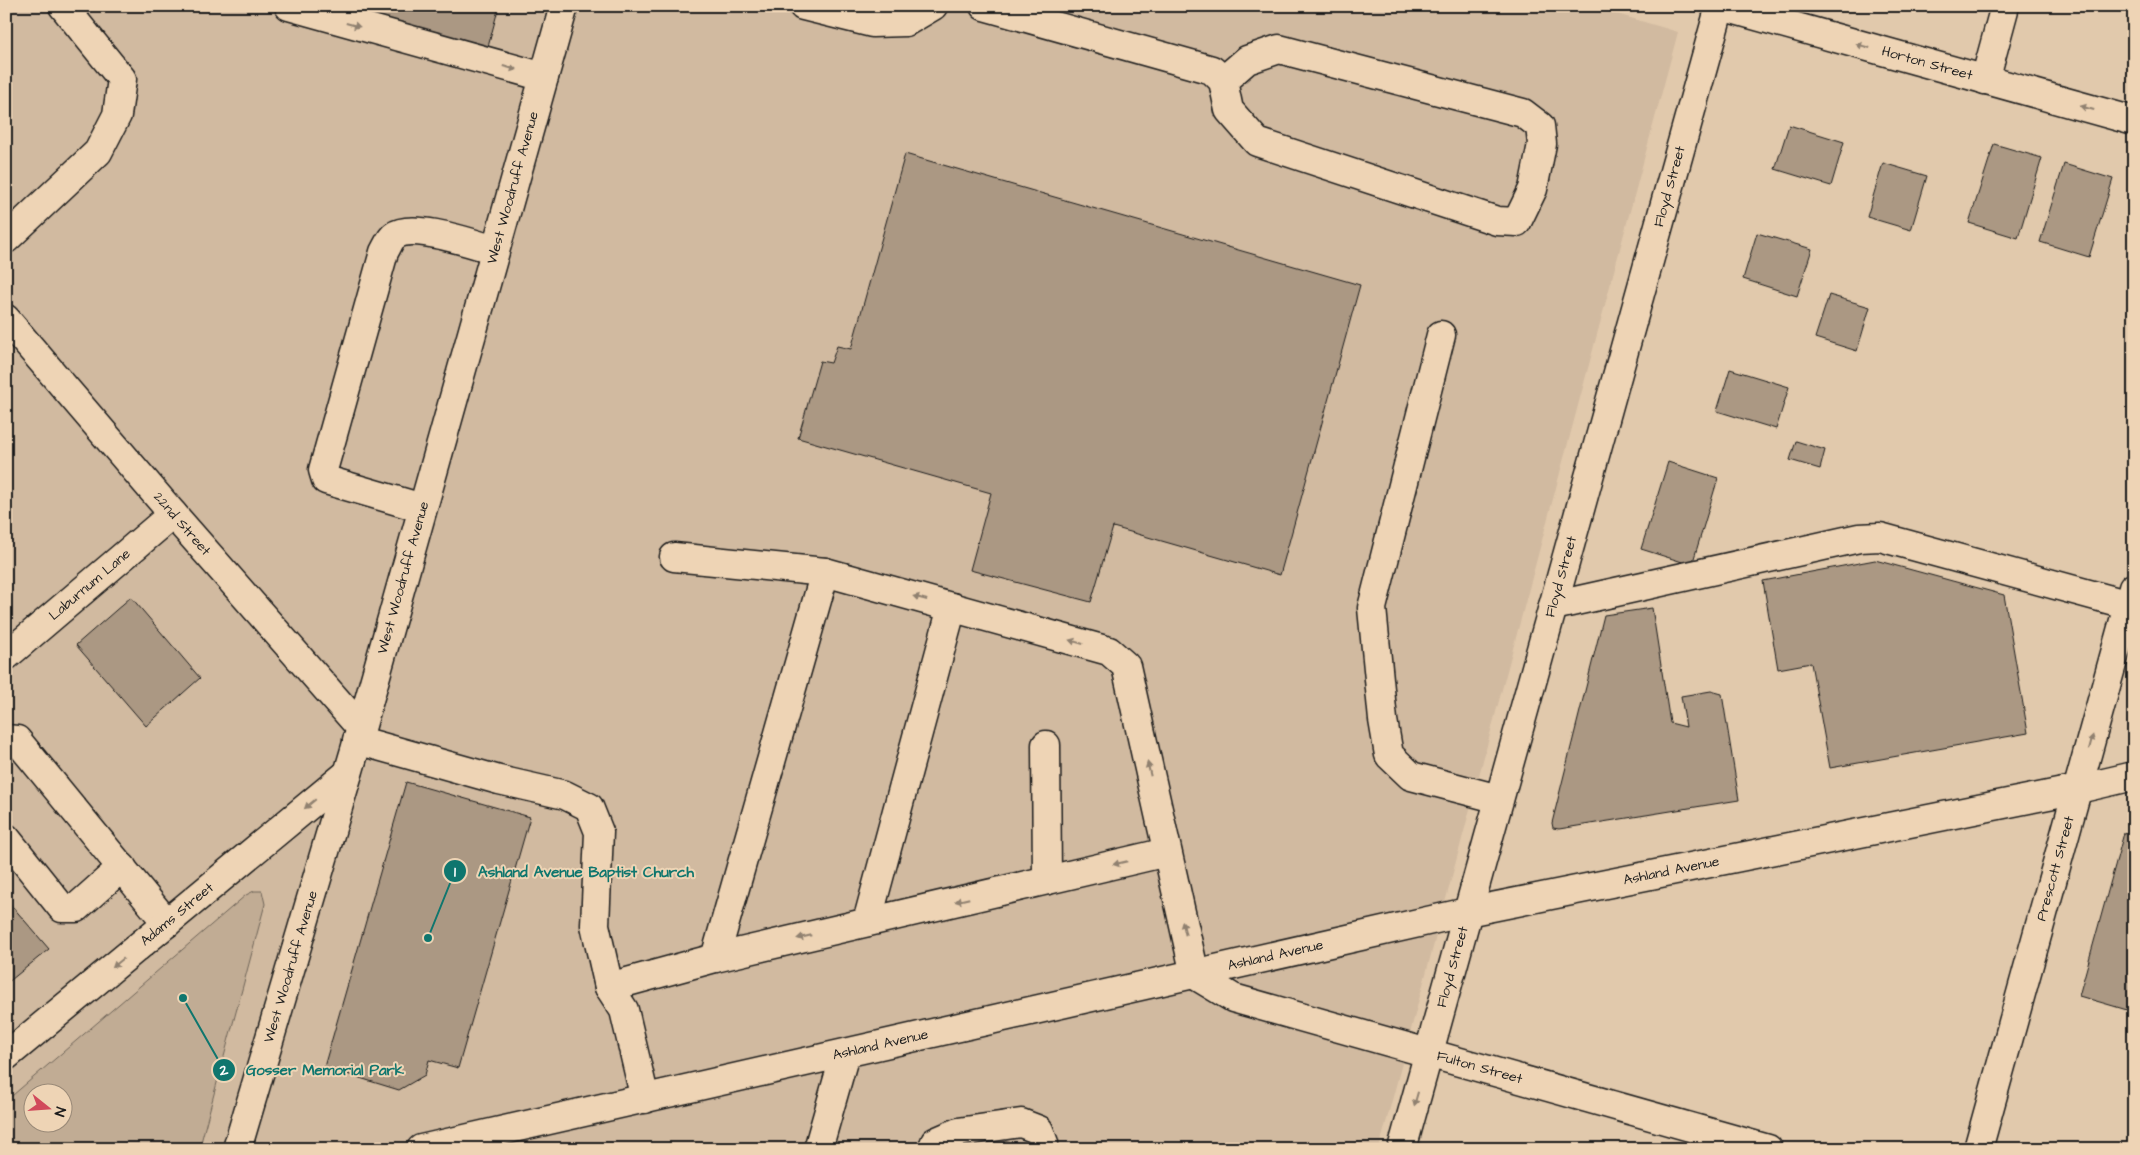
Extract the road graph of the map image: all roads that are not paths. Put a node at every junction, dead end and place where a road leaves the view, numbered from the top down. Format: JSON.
{"nodes":[{"id":1,"x":63,"y":6,"type":"edge"},
{"id":2,"x":289,"y":6,"type":"edge"},
{"id":3,"x":564,"y":6,"type":"edge"},
{"id":4,"x":803,"y":6,"type":"edge"},
{"id":5,"x":933,"y":6,"type":"edge"},
{"id":6,"x":984,"y":6,"type":"edge"},
{"id":7,"x":1720,"y":6,"type":"edge"},
{"id":8,"x":2005,"y":6,"type":"edge"},
{"id":9,"x":544,"y":77,"type":"junction"},
{"id":10,"x":1985,"y":80,"type":"junction"},
{"id":11,"x":1223,"y":81,"type":"junction"},
{"id":12,"x":2134,"y":121,"type":"edge"},
{"id":13,"x":6,"y":239,"type":"edge"},
{"id":14,"x":495,"y":250,"type":"junction"},
{"id":15,"x":6,"y":319,"type":"edge"},
{"id":16,"x":1441,"y":335,"type":"dead end"},
{"id":17,"x":422,"y":508,"type":"junction"},
{"id":18,"x":172,"y":514,"type":"junction"},
{"id":19,"x":674,"y":557,"type":"dead end"},
{"id":20,"x":825,"y":572,"type":"junction"},
{"id":21,"x":2131,"y":596,"type":"edge"},
{"id":22,"x":1553,"y":606,"type":"junction"},
{"id":23,"x":952,"y":607,"type":"junction"},
{"id":24,"x":6,"y":656,"type":"edge"},
{"id":25,"x":359,"y":734,"type":"junction"},
{"id":26,"x":6,"y":738,"type":"edge"},
{"id":27,"x":1046,"y":745,"type":"dead end"},
{"id":28,"x":348,"y":773,"type":"junction"},
{"id":29,"x":2134,"y":776,"type":"edge"},
{"id":30,"x":2078,"y":790,"type":"junction"},
{"id":31,"x":1499,"y":799,"type":"junction"},
{"id":32,"x":6,"y":838,"type":"edge"},
{"id":33,"x":1168,"y":852,"type":"junction"},
{"id":34,"x":122,"y":867,"type":"junction"},
{"id":35,"x":1047,"y":880,"type":"junction"},
{"id":36,"x":1468,"y":912,"type":"junction"},
{"id":37,"x":867,"y":922,"type":"junction"},
{"id":38,"x":167,"y":923,"type":"junction"},
{"id":39,"x":715,"y":958,"type":"junction"},
{"id":40,"x":1195,"y":975,"type":"junction"},
{"id":41,"x":609,"y":987,"type":"junction"},
{"id":42,"x":1429,"y":1052,"type":"junction"},
{"id":43,"x":844,"y":1054,"type":"junction"},
{"id":44,"x":6,"y":1056,"type":"edge"},
{"id":45,"x":645,"y":1099,"type":"junction"},
{"id":46,"x":237,"y":1149,"type":"edge"},
{"id":47,"x":421,"y":1149,"type":"edge"},
{"id":48,"x":818,"y":1149,"type":"edge"},
{"id":49,"x":932,"y":1149,"type":"edge"},
{"id":50,"x":1042,"y":1149,"type":"edge"},
{"id":51,"x":1402,"y":1149,"type":"edge"},
{"id":52,"x":1768,"y":1149,"type":"edge"},
{"id":53,"x":1978,"y":1149,"type":"edge"}],
"edges":[{"from":1,"to":13,"type":"street"},
{"from":2,"to":9,"type":"street","one_way":true},
{"from":3,"to":9,"type":"street","name":"West Woodruff Avenue"},
{"from":4,"to":5,"type":"street"},
{"from":6,"to":11,"type":"street"},
{"from":10,"to":7,"type":"street","name":"Horton Street","one_way":true},
{"from":7,"to":22,"type":"street","name":"Floyd Street"},
{"from":8,"to":10,"type":"street"},
{"from":9,"to":14,"type":"street","name":"West Woodruff Avenue"},
{"from":12,"to":10,"type":"street","name":"Horton Street","one_way":true},
{"from":11,"to":11,"type":"street"},
{"from":14,"to":17,"type":"street","name":"West Woodruff Avenue"},
{"from":14,"to":17,"type":"street"},
{"from":15,"to":18,"type":"street","name":"22nd Street"},
{"from":16,"to":31,"type":"street"},
{"from":17,"to":25,"type":"street","name":"West Woodruff Avenue"},
{"from":18,"to":24,"type":"street","name":"Laburnum Lane"},
{"from":18,"to":25,"type":"street","name":"22nd Street"},
{"from":19,"to":20,"type":"street"},
{"from":23,"to":20,"type":"street","one_way":true},
{"from":20,"to":39,"type":"street"},
{"from":21,"to":22,"type":"street"},
{"from":30,"to":21,"type":"street","name":"Prescott Street","one_way":true},
{"from":22,"to":31,"type":"street","name":"Floyd Street"},
{"from":33,"to":23,"type":"street","one_way":true},
{"from":23,"to":37,"type":"street"},
{"from":25,"to":28,"type":"street","name":"West Woodruff Avenue"},
{"from":25,"to":41,"type":"street"},
{"from":26,"to":34,"type":"street"},
{"from":27,"to":35,"type":"street"},
{"from":28,"to":38,"type":"street","name":"Adams Street","one_way":true},
{"from":28,"to":46,"type":"street","name":"West Woodruff Avenue"},
{"from":29,"to":30,"type":"street","name":"Ashland Avenue"},
{"from":30,"to":36,"type":"street","name":"Ashland Avenue"},
{"from":30,"to":53,"type":"street","name":"Prescott Street"},
{"from":31,"to":36,"type":"street","name":"Floyd Street"},
{"from":32,"to":34,"type":"street"},
{"from":33,"to":35,"type":"street","one_way":true},
{"from":40,"to":33,"type":"street","one_way":true},
{"from":34,"to":38,"type":"street"},
{"from":35,"to":37,"type":"street","one_way":true},
{"from":36,"to":40,"type":"street","name":"Ashland Avenue"},
{"from":36,"to":42,"type":"street","name":"Floyd Street"},
{"from":37,"to":39,"type":"street","one_way":true},
{"from":38,"to":44,"type":"street","name":"Adams Street","one_way":true},
{"from":39,"to":41,"type":"street"},
{"from":40,"to":42,"type":"street","name":"Fulton Street"},
{"from":40,"to":43,"type":"street","name":"Ashland Avenue"},
{"from":41,"to":45,"type":"street"},
{"from":42,"to":51,"type":"street","name":"Floyd Street","one_way":true},
{"from":42,"to":52,"type":"street","name":"Fulton Street"},
{"from":43,"to":45,"type":"street","name":"Ashland Avenue"},
{"from":43,"to":48,"type":"street"},
{"from":45,"to":47,"type":"street","name":"Ashland Avenue"},
{"from":49,"to":50,"type":"street"}]}
